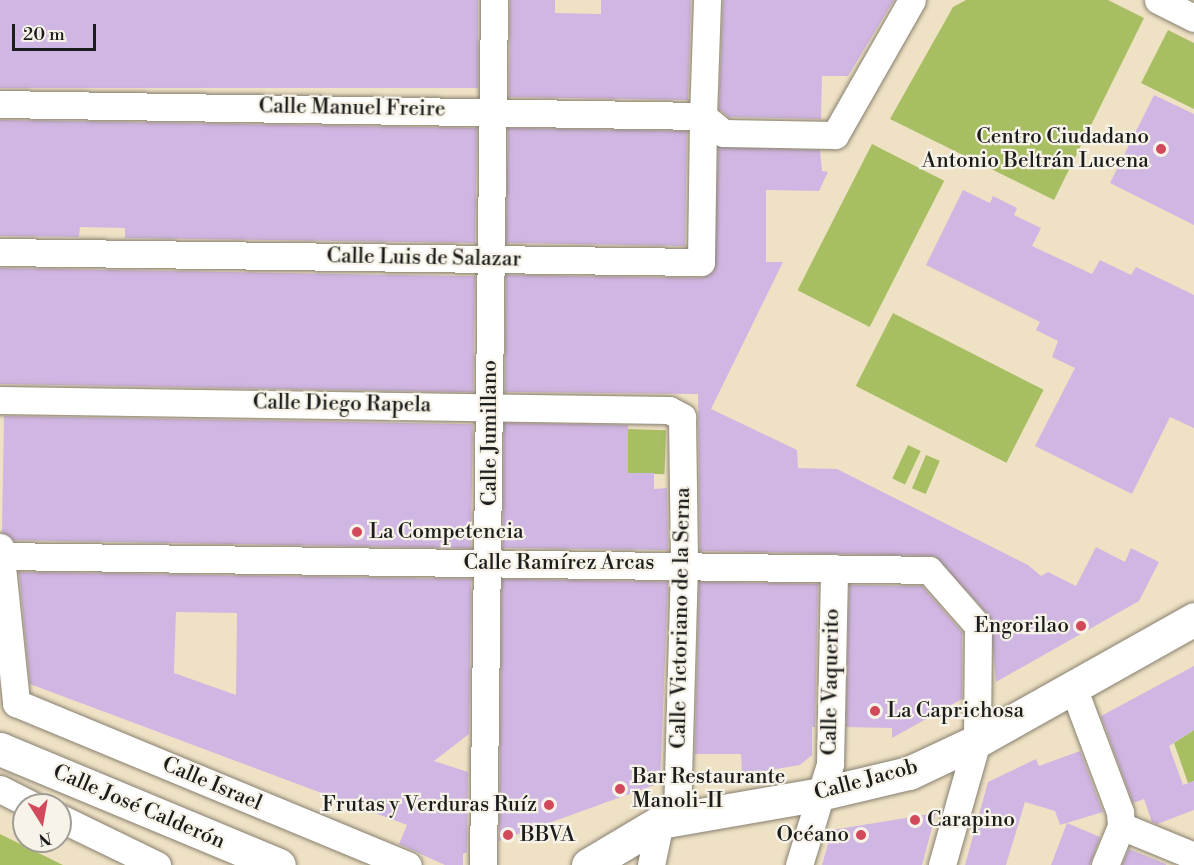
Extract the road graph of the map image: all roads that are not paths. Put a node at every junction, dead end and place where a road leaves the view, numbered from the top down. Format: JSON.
{"nodes":[{"id":1,"x":494,"y":0,"type":"edge"},
{"id":2,"x":707,"y":0,"type":"edge"},
{"id":3,"x":912,"y":0,"type":"edge"},
{"id":4,"x":1158,"y":0,"type":"edge"},
{"id":5,"x":1194,"y":18,"type":"edge"},
{"id":6,"x":0,"y":104,"type":"edge"},
{"id":7,"x":493,"y":109,"type":"junction"},
{"id":8,"x":703,"y":116,"type":"junction"},
{"id":9,"x":0,"y":252,"type":"edge"},
{"id":10,"x":490,"y":260,"type":"junction"},
{"id":11,"x":0,"y":400,"type":"edge"},
{"id":12,"x":491,"y":406,"type":"junction"},
{"id":13,"x":682,"y":417,"type":"joint"},
{"id":14,"x":0,"y":552,"type":"edge"},
{"id":15,"x":490,"y":563,"type":"junction"},
{"id":16,"x":684,"y":564,"type":"junction"},
{"id":17,"x":834,"y":568,"type":"junction"},
{"id":18,"x":1194,"y":619,"type":"edge"},
{"id":19,"x":1073,"y":687,"type":"junction"},
{"id":20,"x":977,"y":741,"type":"junction"},
{"id":21,"x":0,"y":749,"type":"edge"},
{"id":22,"x":820,"y":794,"type":"junction"},
{"id":23,"x":668,"y":820,"type":"junction"},
{"id":24,"x":72,"y":824,"type":"edge"},
{"id":25,"x":1121,"y":826,"type":"junction"},
{"id":26,"x":1194,"y":856,"type":"edge"},
{"id":27,"x":157,"y":865,"type":"edge"},
{"id":28,"x":279,"y":865,"type":"edge"},
{"id":29,"x":408,"y":865,"type":"edge"},
{"id":30,"x":483,"y":865,"type":"edge"},
{"id":31,"x":588,"y":865,"type":"edge"},
{"id":32,"x":651,"y":865,"type":"edge"},
{"id":33,"x":799,"y":865,"type":"edge"},
{"id":34,"x":942,"y":865,"type":"edge"},
{"id":35,"x":1106,"y":865,"type":"edge"}],
"edges":[{"from":1,"to":7,"type":"street","name":"Calle Jumillano"},
{"from":2,"to":8,"type":"street"},
{"from":3,"to":8,"type":"street"},
{"from":4,"to":5,"type":"street"},
{"from":6,"to":7,"type":"street","name":"Calle Manuel Freire"},
{"from":7,"to":8,"type":"street","name":"Calle Manuel Freire"},
{"from":7,"to":10,"type":"street","name":"Calle Jumillano"},
{"from":8,"to":10,"type":"street","name":"Calle Luis de Salazar"},
{"from":9,"to":10,"type":"street","name":"Calle Luis de Salazar"},
{"from":10,"to":12,"type":"street","name":"Calle Jumillano"},
{"from":11,"to":12,"type":"street","name":"Calle Diego Rapela"},
{"from":12,"to":13,"type":"street","name":"Calle Diego Rapela"},
{"from":12,"to":15,"type":"street","name":"Calle Jumillano"},
{"from":13,"to":16,"type":"street","name":"Calle Victoriano de la Serna"},
{"from":14,"to":15,"type":"street","name":"Calle Ramírez Arcas"},
{"from":14,"to":29,"type":"street","name":"Calle Israel"},
{"from":15,"to":16,"type":"street","name":"Calle Ramírez Arcas"},
{"from":15,"to":30,"type":"street","name":"Calle Jumillano"},
{"from":16,"to":17,"type":"street","name":"Calle Ramírez Arcas"},
{"from":16,"to":23,"type":"street","name":"Calle Victoriano de la Serna"},
{"from":17,"to":20,"type":"street","name":"Calle Ramírez Arcas"},
{"from":17,"to":22,"type":"street","name":"Calle Vaquerito"},
{"from":18,"to":19,"type":"street","name":"Calle Jacob"},
{"from":19,"to":20,"type":"street","name":"Calle Jacob"},
{"from":19,"to":25,"type":"street"},
{"from":20,"to":22,"type":"street","name":"Calle Jacob"},
{"from":20,"to":34,"type":"street","name":"Calle Ramírez Arcas"},
{"from":21,"to":28,"type":"street","name":"Calle José Calderón"},
{"from":22,"to":23,"type":"street","name":"Calle Jacob"},
{"from":22,"to":33,"type":"street","name":"Calle Vaquerito"},
{"from":23,"to":31,"type":"street","name":"Calle Jacob"},
{"from":23,"to":32,"type":"street","name":"Calle Victoriano de la Serna"},
{"from":24,"to":27,"type":"street","name":"Calle José Calderón"},
{"from":25,"to":26,"type":"street"},
{"from":25,"to":35,"type":"street"}]}
